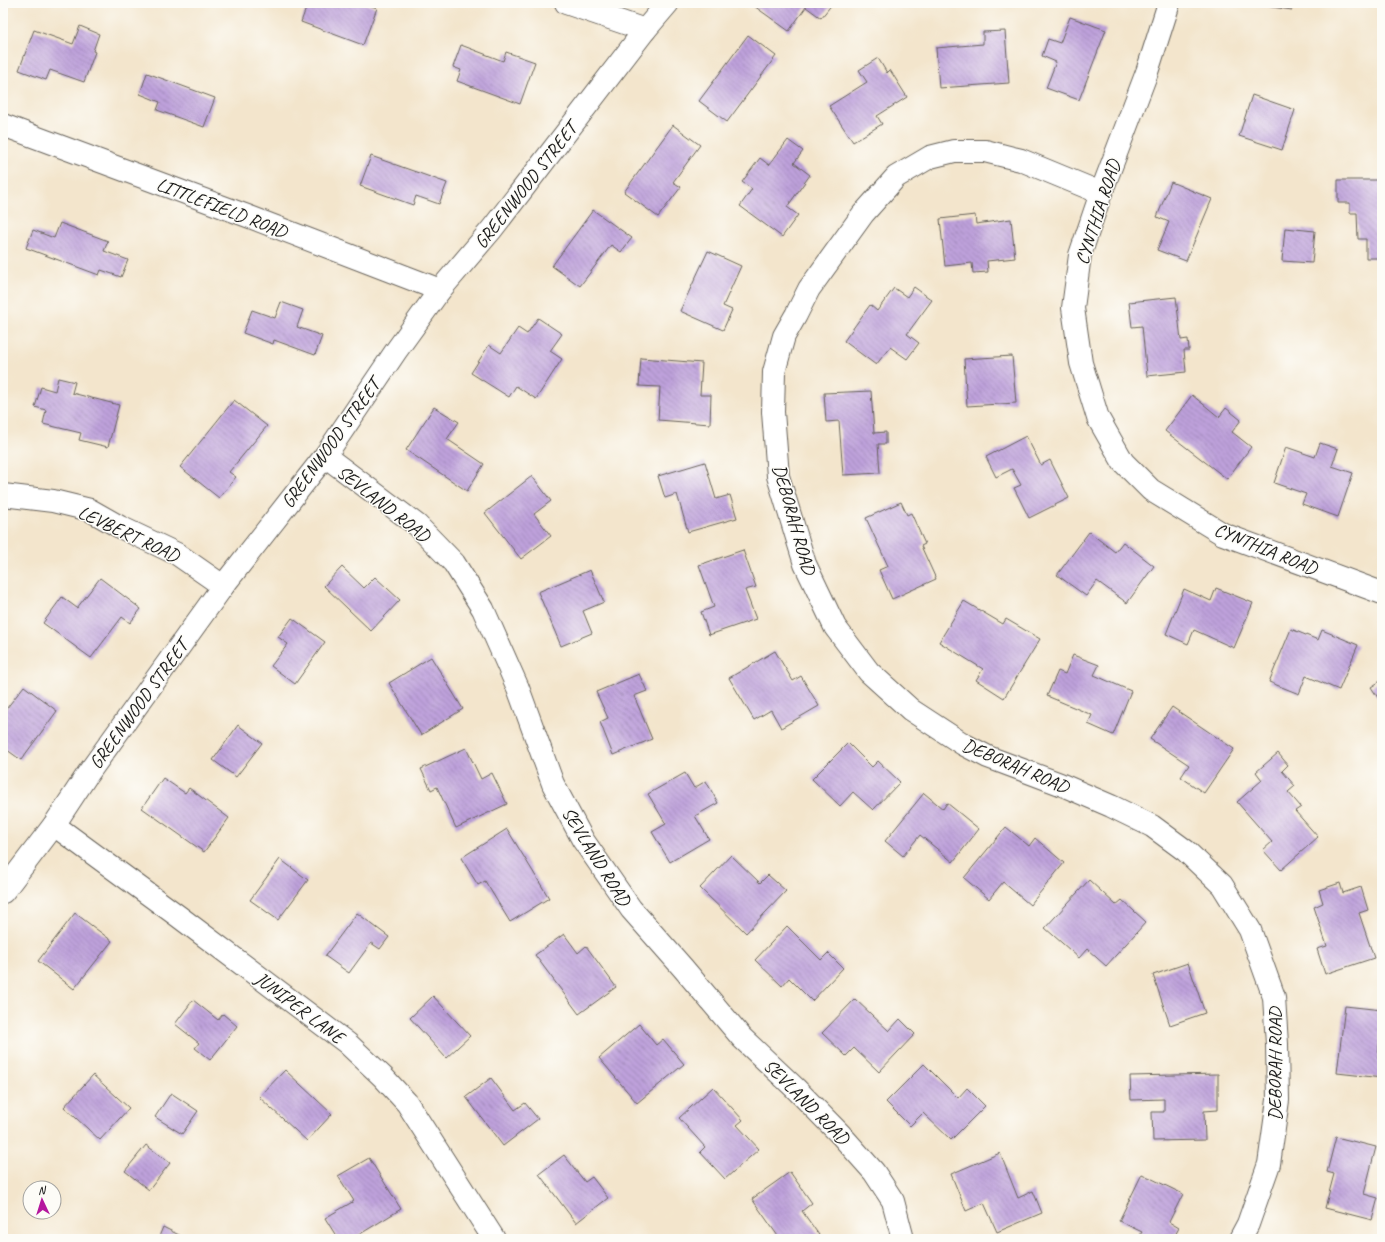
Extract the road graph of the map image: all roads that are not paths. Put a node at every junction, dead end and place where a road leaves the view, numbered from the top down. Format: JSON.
{"nodes":[{"id":1,"x":566,"y":3,"type":"edge"},
{"id":2,"x":668,"y":3,"type":"edge"},
{"id":3,"x":1169,"y":3,"type":"edge"},
{"id":4,"x":645,"y":30,"type":"junction"},
{"id":5,"x":3,"y":125,"type":"edge"},
{"id":6,"x":1101,"y":193,"type":"junction"},
{"id":7,"x":440,"y":290,"type":"junction"},
{"id":8,"x":325,"y":456,"type":"junction"},
{"id":9,"x":3,"y":496,"type":"edge"},
{"id":10,"x":223,"y":586,"type":"junction"},
{"id":11,"x":1382,"y":594,"type":"edge"},
{"id":12,"x":54,"y":825,"type":"junction"},
{"id":13,"x":3,"y":892,"type":"edge"},
{"id":14,"x":494,"y":1239,"type":"edge"},
{"id":15,"x":903,"y":1239,"type":"edge"},
{"id":16,"x":1240,"y":1239,"type":"edge"}],
"edges":[{"from":1,"to":4,"type":"street"},
{"from":2,"to":4,"type":"street","name":"GREENWOOD STREET"},
{"from":3,"to":6,"type":"street","name":"CYNTHIA ROAD"},
{"from":4,"to":7,"type":"street","name":"GREENWOOD STREET"},
{"from":5,"to":7,"type":"street","name":"LITTLEFIELD ROAD"},
{"from":6,"to":11,"type":"street","name":"CYNTHIA ROAD"},
{"from":6,"to":16,"type":"street","name":"DEBORAH ROAD"},
{"from":7,"to":8,"type":"street","name":"GREENWOOD STREET"},
{"from":8,"to":10,"type":"street","name":"GREENWOOD STREET"},
{"from":8,"to":15,"type":"street","name":"SEVLAND ROAD"},
{"from":9,"to":10,"type":"street","name":"LEVBERT ROAD"},
{"from":10,"to":12,"type":"street","name":"GREENWOOD STREET"},
{"from":12,"to":13,"type":"street","name":"GREENWOOD STREET"},
{"from":12,"to":14,"type":"street","name":"JUNIPER LANE"}]}
